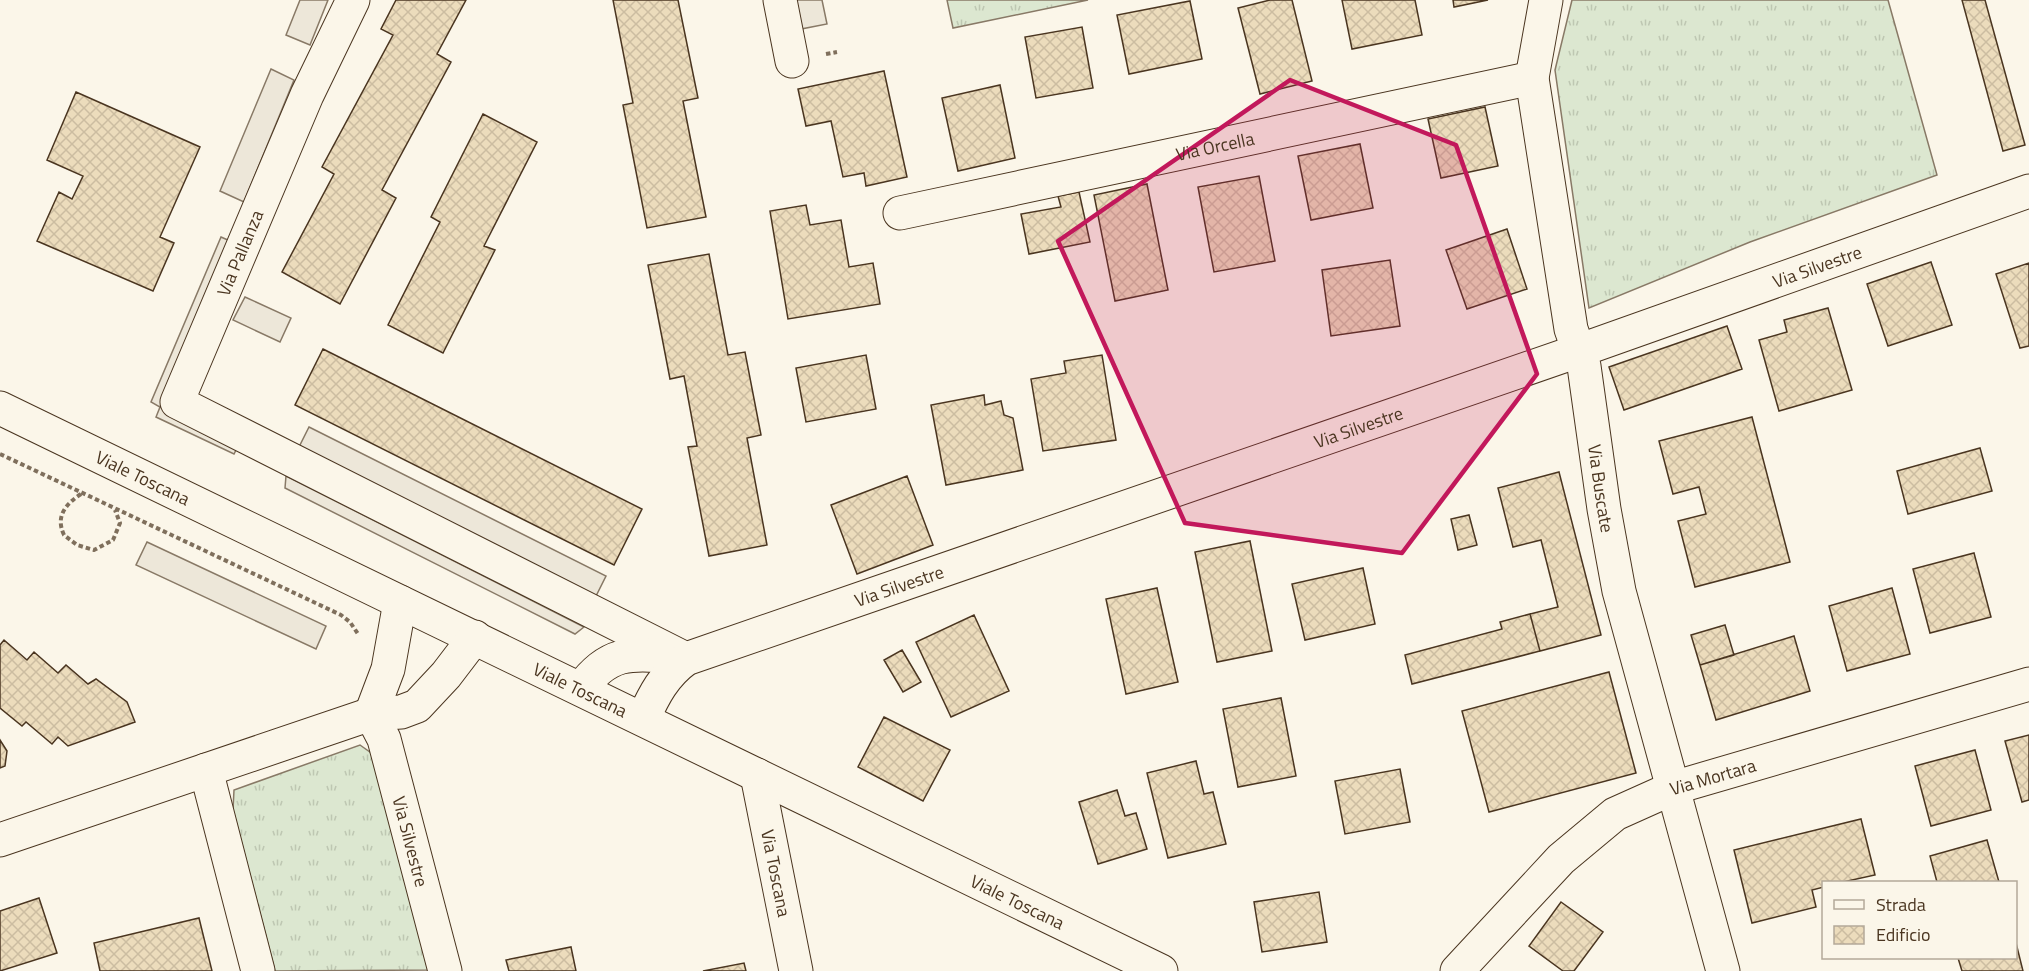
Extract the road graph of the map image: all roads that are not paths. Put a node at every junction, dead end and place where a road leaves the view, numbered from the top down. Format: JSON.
{"nodes":[{"id":1,"x":353,"y":0,"type":"edge"},
{"id":2,"x":780,"y":0,"type":"edge"},
{"id":3,"x":1546,"y":0,"type":"edge"},
{"id":4,"x":792,"y":61,"type":"dead end"},
{"id":5,"x":1532,"y":78,"type":"junction"},
{"id":6,"x":2029,"y":191,"type":"edge"},
{"id":7,"x":900,"y":213,"type":"dead end"},
{"id":8,"x":1578,"y":351,"type":"junction"},
{"id":9,"x":0,"y":408,"type":"edge"},
{"id":10,"x":400,"y":602,"type":"junction"},
{"id":11,"x":475,"y":637,"type":"junction"},
{"id":12,"x":686,"y":659,"type":"junction"},
{"id":13,"x":2029,"y":684,"type":"edge"},
{"id":14,"x":581,"y":689,"type":"junction"},
{"id":15,"x":371,"y":714,"type":"junction"},
{"id":16,"x":643,"y":719,"type":"junction"},
{"id":17,"x":206,"y":770,"type":"junction"},
{"id":18,"x":757,"y":776,"type":"junction"},
{"id":19,"x":1673,"y":788,"type":"junction"},
{"id":20,"x":0,"y":840,"type":"edge"},
{"id":21,"x":258,"y":971,"type":"edge"},
{"id":22,"x":445,"y":971,"type":"edge"},
{"id":23,"x":796,"y":971,"type":"edge"},
{"id":24,"x":1161,"y":971,"type":"edge"},
{"id":25,"x":1457,"y":971,"type":"edge"},
{"id":26,"x":1722,"y":971,"type":"edge"}],
"edges":[{"from":1,"to":12,"type":"street","name":"Via Pallanza"},
{"from":2,"to":4,"type":"street"},
{"from":3,"to":5,"type":"street","name":"Via Buscate"},
{"from":5,"to":7,"type":"street","name":"Via Orcella"},
{"from":5,"to":8,"type":"street","name":"Via Buscate"},
{"from":6,"to":8,"type":"street","name":"Via Silvestre"},
{"from":8,"to":12,"type":"street","name":"Via Silvestre"},
{"from":8,"to":19,"type":"street","name":"Via Buscate"},
{"from":9,"to":10,"type":"street","name":"Viale Toscana"},
{"from":10,"to":11,"type":"street","name":"Viale Toscana"},
{"from":10,"to":15,"type":"street"},
{"from":11,"to":14,"type":"street","name":"Viale Toscana"},
{"from":11,"to":15,"type":"street"},
{"from":12,"to":14,"type":"street","name":"Via Silvestre"},
{"from":12,"to":16,"type":"street","name":"Via Silvestre"},
{"from":13,"to":19,"type":"street","name":"Via Mortara"},
{"from":14,"to":16,"type":"street","name":"Viale Toscana"},
{"from":15,"to":17,"type":"street"},
{"from":15,"to":22,"type":"street","name":"Via Silvestre"},
{"from":16,"to":18,"type":"street","name":"Viale Toscana"},
{"from":17,"to":20,"type":"street"},
{"from":17,"to":21,"type":"street"},
{"from":18,"to":23,"type":"street","name":"Via Toscana"},
{"from":18,"to":24,"type":"street","name":"Viale Toscana"},
{"from":19,"to":25,"type":"street","name":"Via Mortara"},
{"from":19,"to":26,"type":"street","name":"Via Buscate"}]}
